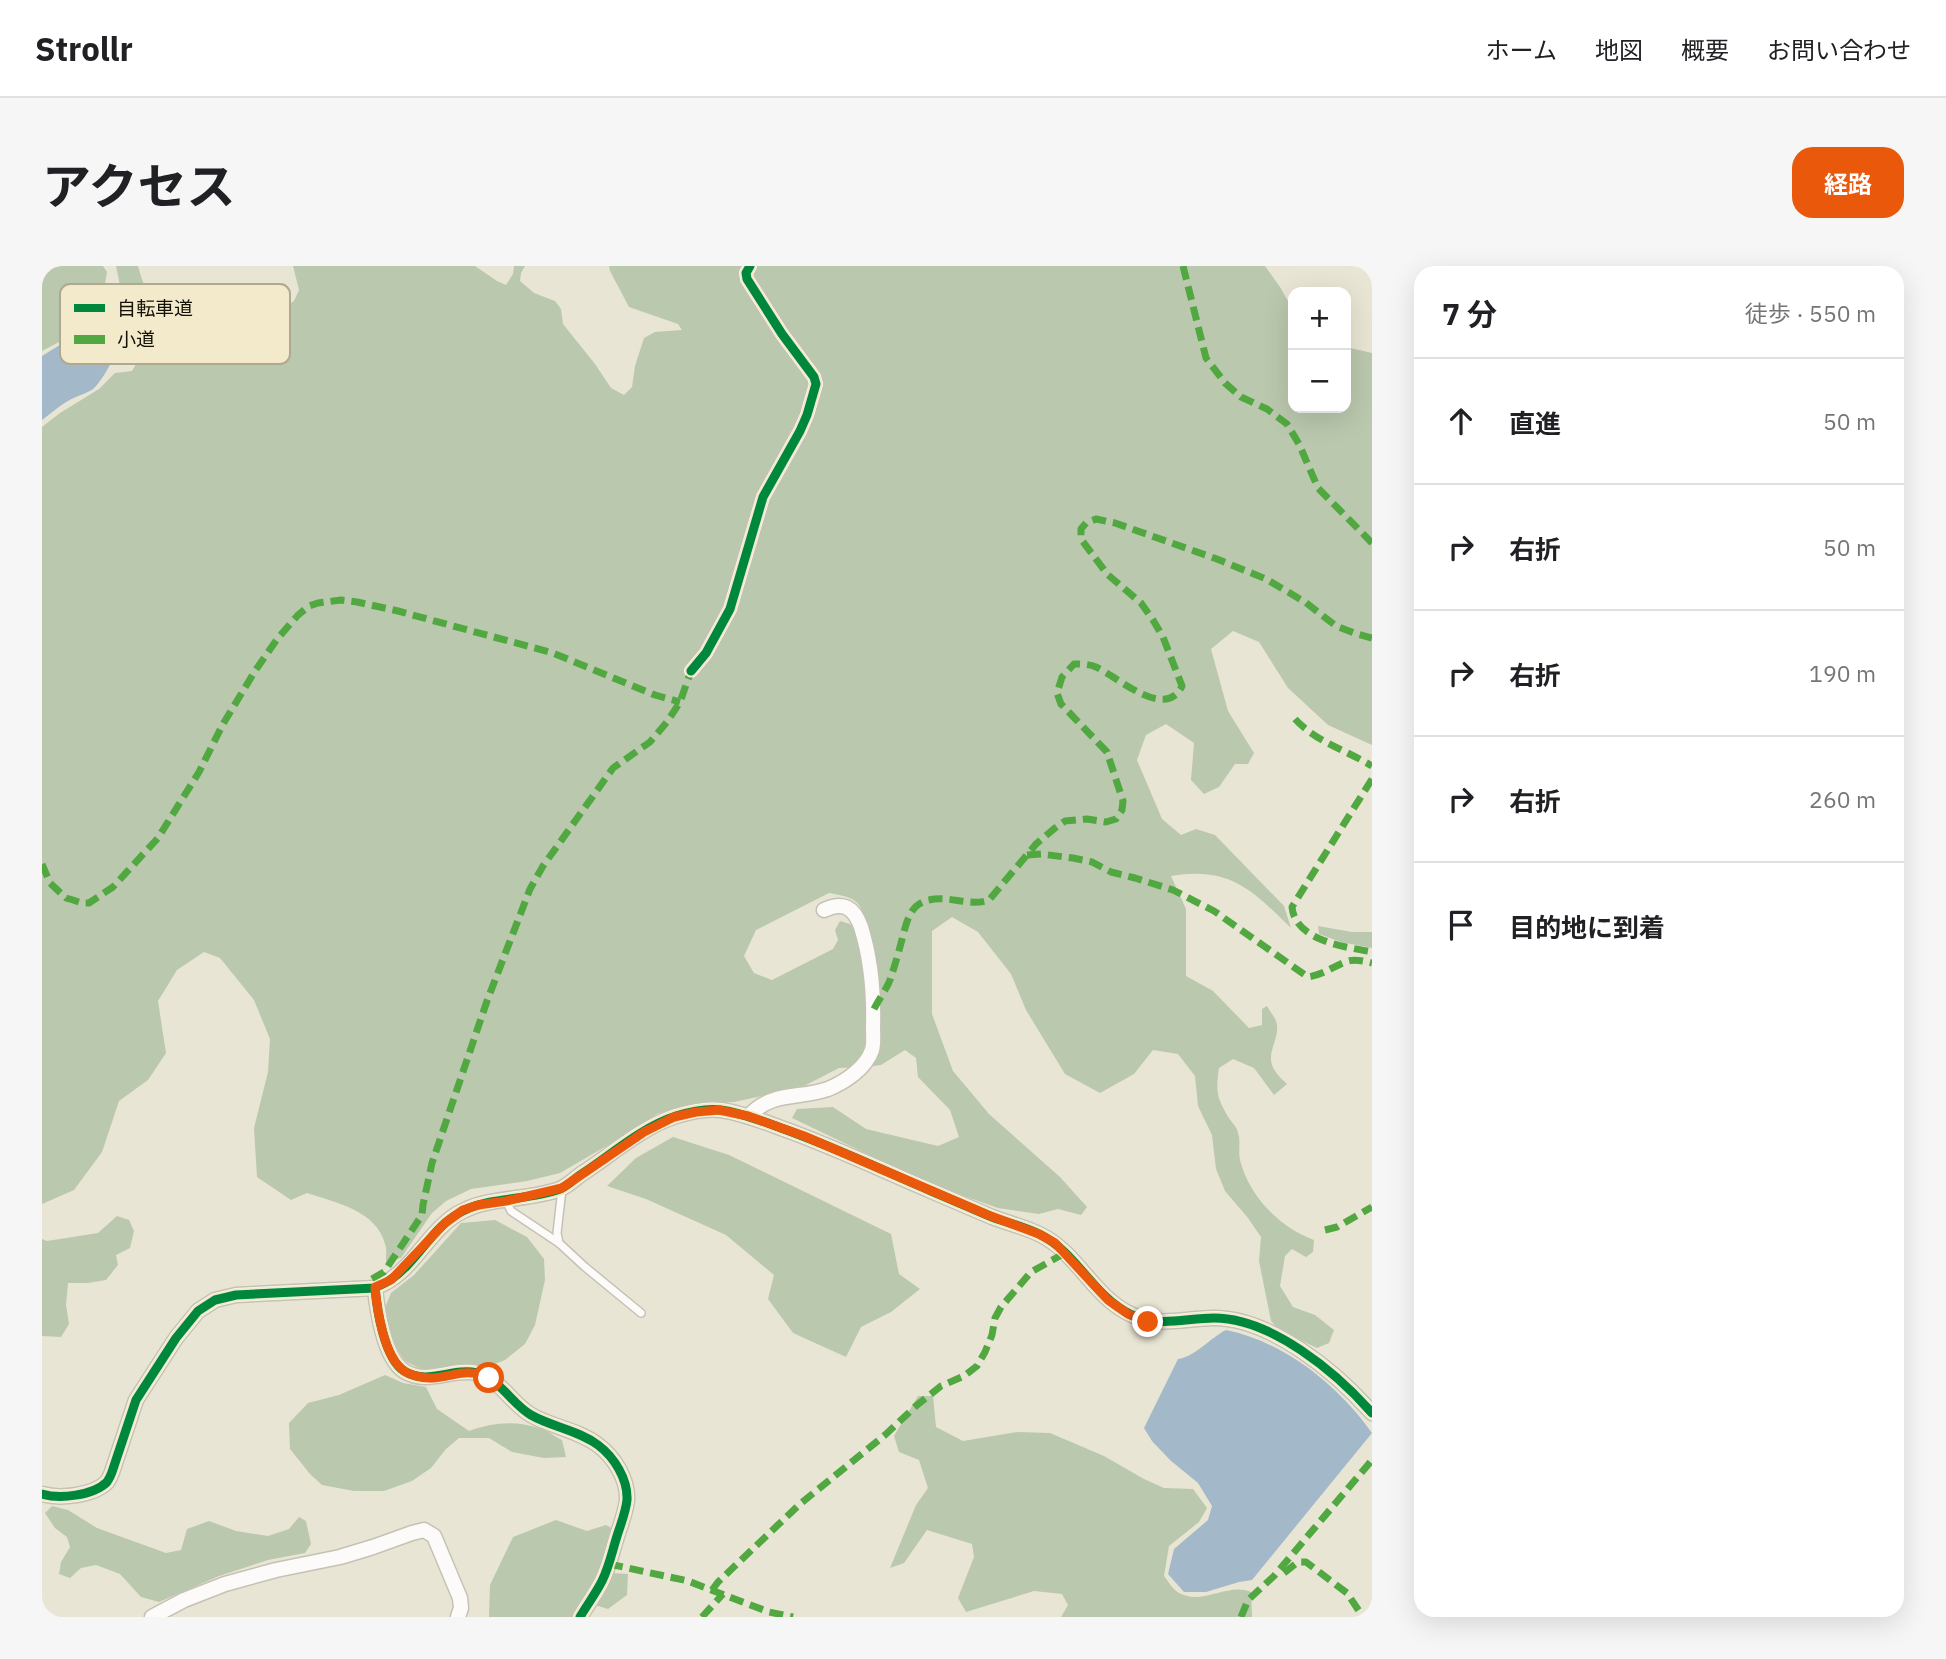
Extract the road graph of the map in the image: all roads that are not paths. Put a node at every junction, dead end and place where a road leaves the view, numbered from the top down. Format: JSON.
{"nodes":[{"id":1,"x":750,"y":266,"type":"edge"},
{"id":2,"x":691,"y":671,"type":"dead end"},
{"id":3,"x":824,"y":910,"type":"dead end"},
{"id":4,"x":748,"y":1116,"type":"junction"},
{"id":5,"x":562,"y":1188,"type":"junction"},
{"id":6,"x":506,"y":1201,"type":"junction"},
{"id":7,"x":559,"y":1243,"type":"junction"},
{"id":8,"x":375,"y":1287,"type":"junction"},
{"id":9,"x":641,"y":1312,"type":"dead end"},
{"id":10,"x":1372,"y":1413,"type":"edge"},
{"id":11,"x":42,"y":1494,"type":"edge"},
{"id":12,"x":152,"y":1617,"type":"edge"},
{"id":13,"x":458,"y":1617,"type":"edge"},
{"id":14,"x":580,"y":1617,"type":"edge"}],
"edges":[{"from":1,"to":2,"type":"street"},
{"from":3,"to":4,"type":"street"},
{"from":4,"to":5,"type":"street"},
{"from":4,"to":10,"type":"street"},
{"from":5,"to":6,"type":"street"},
{"from":5,"to":7,"type":"lane"},
{"from":6,"to":7,"type":"lane"},
{"from":6,"to":8,"type":"street"},
{"from":7,"to":9,"type":"lane"},
{"from":8,"to":11,"type":"street"},
{"from":8,"to":14,"type":"street"},
{"from":12,"to":13,"type":"street"}]}
